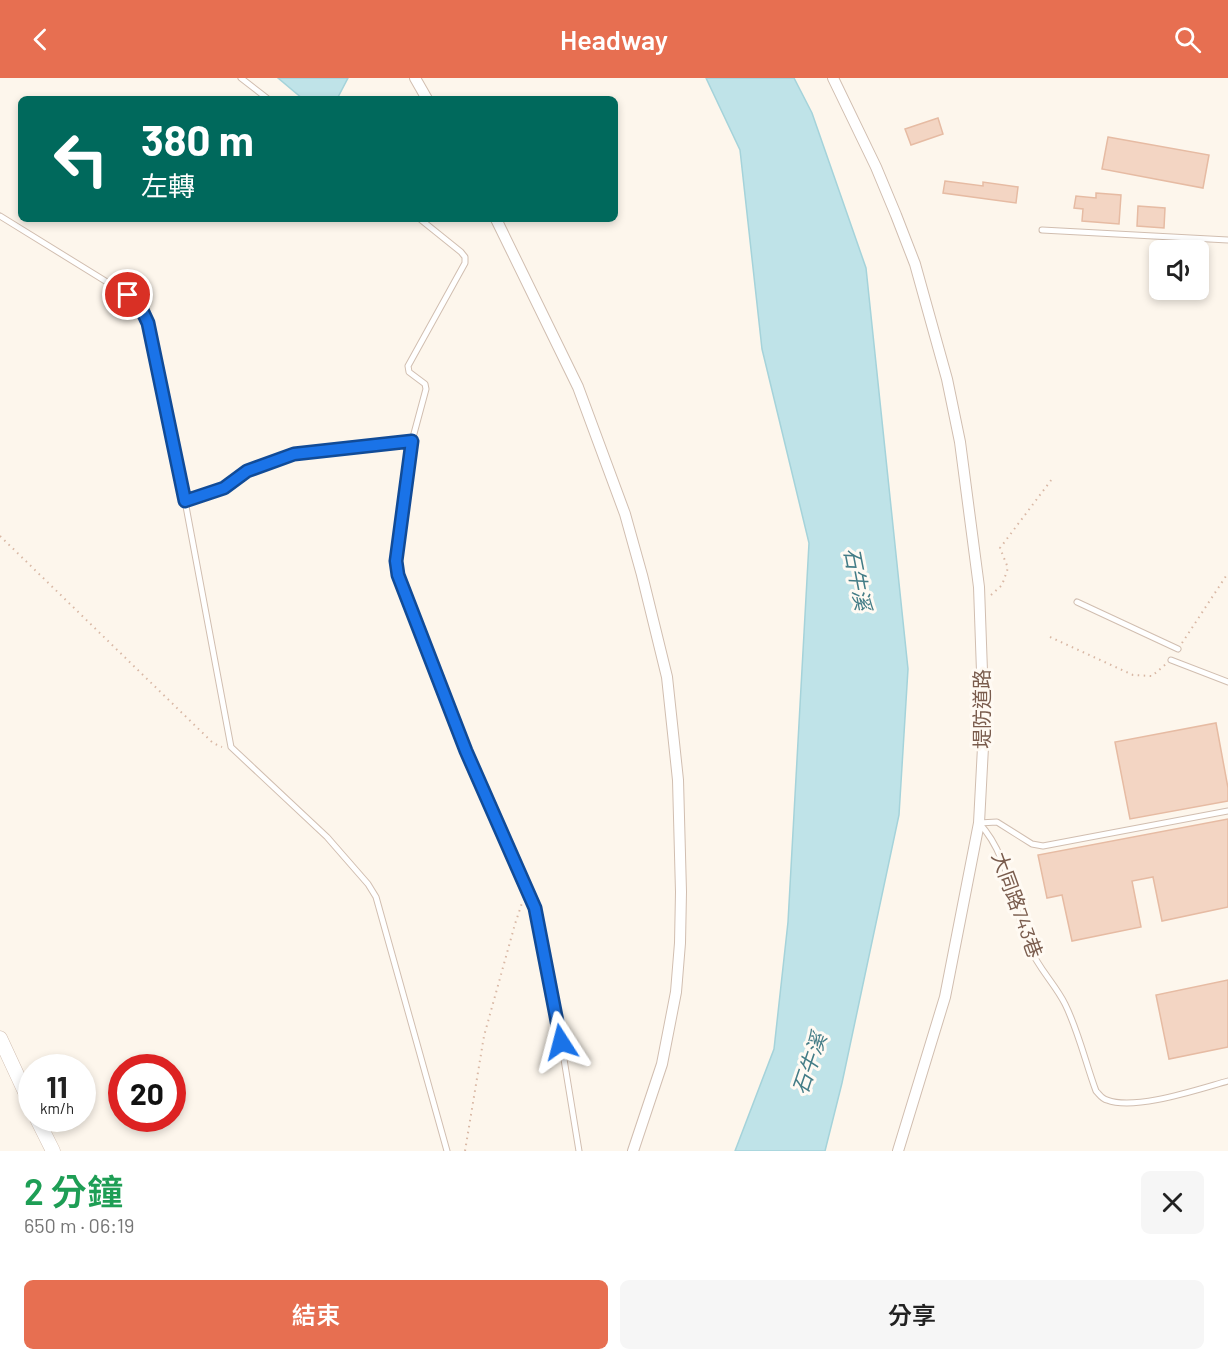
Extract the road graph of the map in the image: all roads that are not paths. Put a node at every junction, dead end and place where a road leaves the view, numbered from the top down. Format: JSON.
{"nodes":[{"id":1,"x":241,"y":78,"type":"edge"},
{"id":2,"x":415,"y":78,"type":"edge"},
{"id":3,"x":833,"y":78,"type":"edge"},
{"id":4,"x":264,"y":96,"type":"edge"},
{"id":5,"x":425,"y":96,"type":"edge"},
{"id":6,"x":0,"y":216,"type":"edge"},
{"id":7,"x":424,"y":222,"type":"edge"},
{"id":8,"x":497,"y":222,"type":"edge"},
{"id":9,"x":1042,"y":230,"type":"dead end"},
{"id":10,"x":1228,"y":240,"type":"edge"},
{"id":11,"x":412,"y":441,"type":"junction"},
{"id":12,"x":185,"y":501,"type":"junction"},
{"id":13,"x":1077,"y":602,"type":"dead end"},
{"id":14,"x":1178,"y":649,"type":"road end"},
{"id":15,"x":1171,"y":660,"type":"road end"},
{"id":16,"x":1228,"y":682,"type":"edge"},
{"id":17,"x":1228,"y":811,"type":"edge"},
{"id":18,"x":979,"y":824,"type":"junction"},
{"id":19,"x":0,"y":1038,"type":"edge"},
{"id":20,"x":18,"y":1077,"type":"edge"},
{"id":21,"x":1228,"y":1081,"type":"edge"},
{"id":22,"x":44,"y":1132,"type":"edge"},
{"id":23,"x":53,"y":1151,"type":"edge"},
{"id":24,"x":447,"y":1151,"type":"edge"},
{"id":25,"x":579,"y":1151,"type":"edge"},
{"id":26,"x":633,"y":1151,"type":"edge"},
{"id":27,"x":898,"y":1151,"type":"edge"}],
"edges":[{"from":1,"to":4,"type":"lane"},
{"from":2,"to":5,"type":"street"},
{"from":3,"to":18,"type":"street","name":"堤防道路"},
{"from":6,"to":12,"type":"lane"},
{"from":7,"to":11,"type":"lane"},
{"from":8,"to":26,"type":"street"},
{"from":9,"to":10,"type":"lane"},
{"from":11,"to":12,"type":"lane"},
{"from":11,"to":25,"type":"lane"},
{"from":12,"to":24,"type":"lane"},
{"from":13,"to":14,"type":"lane"},
{"from":15,"to":16,"type":"lane"},
{"from":17,"to":18,"type":"lane"},
{"from":18,"to":21,"type":"lane","name":"大同路743巷"},
{"from":18,"to":27,"type":"street","name":"堤防道路"},
{"from":19,"to":20,"type":"street"},
{"from":22,"to":23,"type":"street"}]}
